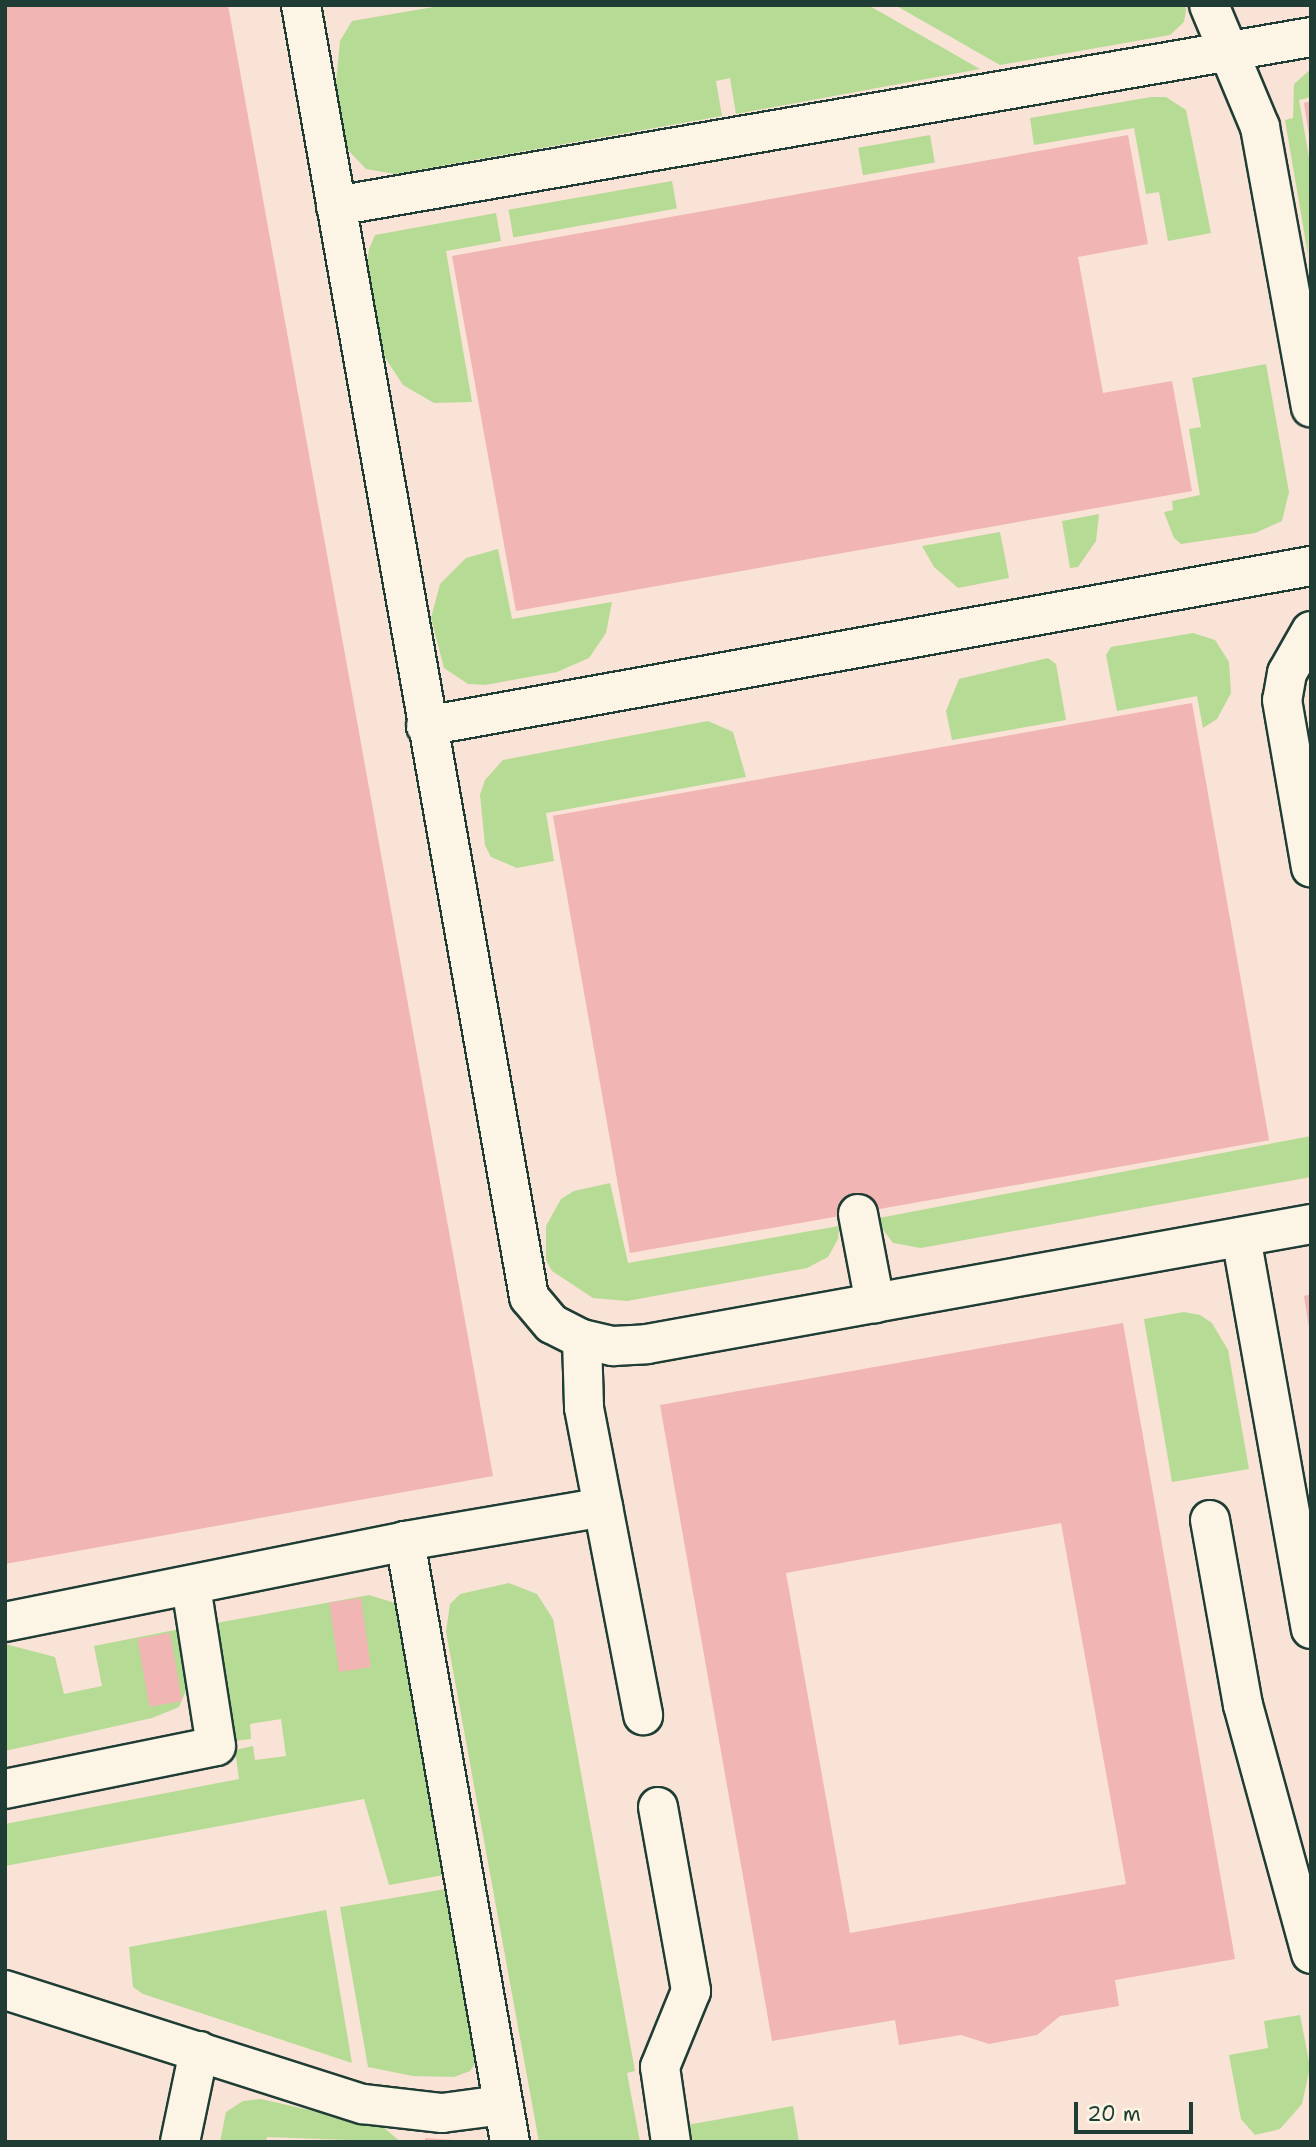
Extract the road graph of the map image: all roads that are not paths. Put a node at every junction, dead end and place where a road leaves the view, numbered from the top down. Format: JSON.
{"nodes":[{"id":1,"x":301,"y":5,"type":"edge"},
{"id":2,"x":1209,"y":5,"type":"edge"},
{"id":3,"x":1311,"y":37,"type":"edge"},
{"id":4,"x":1226,"y":51,"type":"junction"},
{"id":5,"x":336,"y":206,"type":"junction"},
{"id":6,"x":1311,"y":407,"type":"edge"},
{"id":7,"x":1311,"y":566,"type":"edge"},
{"id":8,"x":1311,"y":631,"type":"edge"},
{"id":9,"x":426,"y":726,"type":"junction"},
{"id":10,"x":1311,"y":868,"type":"edge"},
{"id":11,"x":858,"y":1214,"type":"dead end"},
{"id":12,"x":1311,"y":1224,"type":"edge"},
{"id":13,"x":1241,"y":1237,"type":"junction"},
{"id":14,"x":875,"y":1303,"type":"junction"},
{"id":15,"x":582,"y":1339,"type":"junction"},
{"id":16,"x":1300,"y":1504,"type":"edge"},
{"id":17,"x":603,"y":1507,"type":"junction"},
{"id":18,"x":1210,"y":1520,"type":"dead end"},
{"id":19,"x":405,"y":1541,"type":"junction"},
{"id":20,"x":191,"y":1586,"type":"junction"},
{"id":21,"x":5,"y":1622,"type":"edge"},
{"id":22,"x":1311,"y":1629,"type":"edge"},
{"id":23,"x":643,"y":1716,"type":"dead end"},
{"id":24,"x":5,"y":1790,"type":"edge"},
{"id":25,"x":658,"y":1807,"type":"dead end"},
{"id":26,"x":1311,"y":1954,"type":"edge"},
{"id":27,"x":5,"y":1990,"type":"edge"},
{"id":28,"x":199,"y":2051,"type":"junction"},
{"id":29,"x":507,"y":2124,"type":"edge"},
{"id":30,"x":180,"y":2142,"type":"edge"},
{"id":31,"x":671,"y":2142,"type":"edge"}],
"edges":[{"from":1,"to":5,"type":"lane"},
{"from":2,"to":4,"type":"lane"},
{"from":3,"to":4,"type":"lane"},
{"from":4,"to":5,"type":"lane"},
{"from":4,"to":6,"type":"lane"},
{"from":5,"to":9,"type":"lane"},
{"from":7,"to":9,"type":"lane"},
{"from":8,"to":10,"type":"lane"},
{"from":9,"to":15,"type":"lane"},
{"from":11,"to":14,"type":"lane"},
{"from":12,"to":13,"type":"lane"},
{"from":13,"to":14,"type":"lane"},
{"from":13,"to":16,"type":"lane"},
{"from":14,"to":15,"type":"lane"},
{"from":15,"to":17,"type":"lane"},
{"from":16,"to":22,"type":"lane"},
{"from":17,"to":19,"type":"lane"},
{"from":17,"to":23,"type":"lane"},
{"from":18,"to":26,"type":"lane"},
{"from":19,"to":20,"type":"lane"},
{"from":19,"to":29,"type":"lane"},
{"from":20,"to":21,"type":"lane"},
{"from":20,"to":24,"type":"lane"},
{"from":25,"to":31,"type":"lane"},
{"from":27,"to":28,"type":"lane"},
{"from":28,"to":29,"type":"lane"},
{"from":28,"to":30,"type":"lane"}]}
